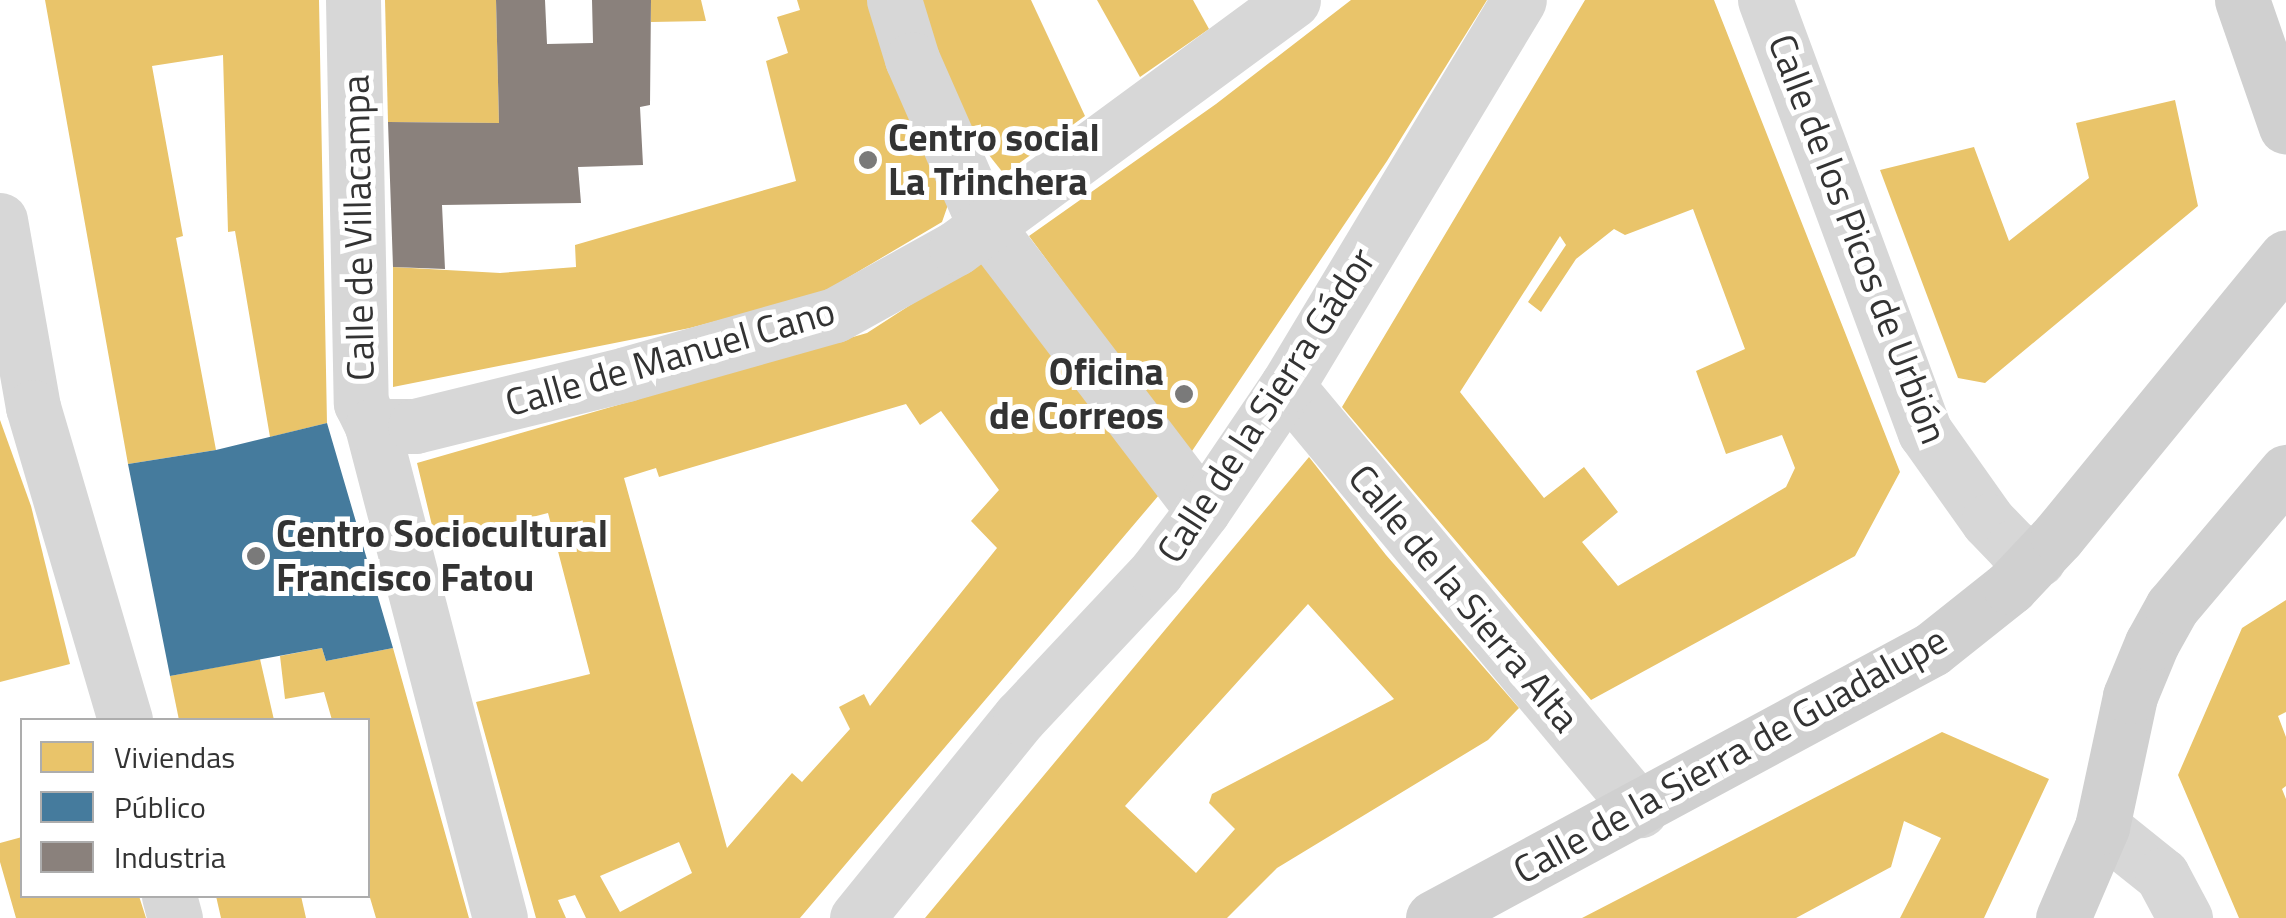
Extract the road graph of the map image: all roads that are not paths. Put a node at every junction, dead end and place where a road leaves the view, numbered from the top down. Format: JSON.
{"nodes":[{"id":1,"x":353,"y":0,"type":"edge"},
{"id":2,"x":894,"y":0,"type":"edge"},
{"id":3,"x":1293,"y":0,"type":"edge"},
{"id":4,"x":1520,"y":0,"type":"edge"},
{"id":5,"x":1765,"y":0,"type":"edge"},
{"id":6,"x":2242,"y":0,"type":"edge"},
{"id":7,"x":2286,"y":128,"type":"edge"},
{"id":8,"x":0,"y":220,"type":"edge"},
{"id":9,"x":984,"y":223,"type":"junction"},
{"id":10,"x":2286,"y":256,"type":"edge"},
{"id":11,"x":1287,"y":386,"type":"junction"},
{"id":12,"x":372,"y":426,"type":"junction"},
{"id":13,"x":2286,"y":472,"type":"edge"},
{"id":14,"x":1203,"y":510,"type":"junction"},
{"id":15,"x":2038,"y":559,"type":"junction"},
{"id":16,"x":125,"y":718,"type":"edge"},
{"id":17,"x":1640,"y":810,"type":"junction"},
{"id":18,"x":2102,"y":827,"type":"junction"},
{"id":19,"x":500,"y":918,"type":"edge"},
{"id":20,"x":857,"y":918,"type":"edge"},
{"id":21,"x":1433,"y":918,"type":"edge"},
{"id":22,"x":2062,"y":918,"type":"edge"},
{"id":23,"x":2185,"y":918,"type":"edge"}],
"edges":[{"from":1,"to":12,"type":"street","name":"Calle de Villacampa"},
{"from":2,"to":9,"type":"street"},
{"from":3,"to":9,"type":"street","name":"Calle de Manuel Cano"},
{"from":4,"to":11,"type":"street","name":"Calle de la Sierra Gádor"},
{"from":5,"to":15,"type":"street","name":"Calle de los Picos de Urbión"},
{"from":6,"to":7,"type":"street"},
{"from":8,"to":16,"type":"street"},
{"from":9,"to":12,"type":"street","name":"Calle de Manuel Cano"},
{"from":9,"to":14,"type":"street"},
{"from":10,"to":15,"type":"street","name":"Calle de la Sierra de Guadalupe"},
{"from":11,"to":14,"type":"street","name":"Calle de la Sierra Gádor"},
{"from":11,"to":17,"type":"street","name":"Calle de la Sierra Alta"},
{"from":12,"to":19,"type":"street","name":"Calle de Villacampa"},
{"from":13,"to":18,"type":"street"},
{"from":14,"to":20,"type":"street","name":"Calle de la Sierra Gádor"},
{"from":15,"to":17,"type":"street","name":"Calle de la Sierra de Guadalupe"},
{"from":17,"to":21,"type":"street","name":"Calle de la Sierra de Guadalupe"},
{"from":18,"to":22,"type":"street"},
{"from":18,"to":23,"type":"street"}]}
